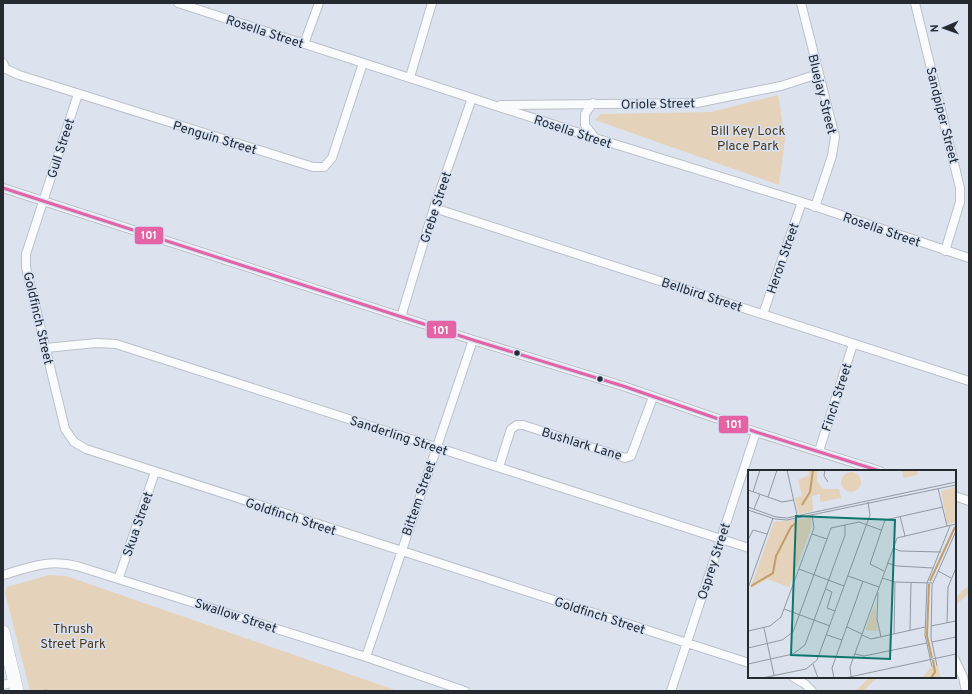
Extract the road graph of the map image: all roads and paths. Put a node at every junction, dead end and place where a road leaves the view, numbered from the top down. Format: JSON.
{"nodes":[{"id":1,"x":178,"y":3,"type":"edge"},
{"id":2,"x":319,"y":3,"type":"edge"},
{"id":3,"x":432,"y":3,"type":"edge"},
{"id":4,"x":801,"y":3,"type":"edge"},
{"id":5,"x":915,"y":3,"type":"edge"},
{"id":6,"x":200,"y":6,"type":"edge"},
{"id":7,"x":304,"y":44,"type":"junction"},
{"id":8,"x":362,"y":62,"type":"junction"},
{"id":9,"x":3,"y":63,"type":"edge"},
{"id":10,"x":818,"y":74,"type":"junction"},
{"id":11,"x":410,"y":77,"type":"junction"},
{"id":12,"x":78,"y":94,"type":"junction"},
{"id":13,"x":472,"y":98,"type":"junction"},
{"id":14,"x":593,"y":103,"type":"junction"},
{"id":15,"x":494,"y":105,"type":"junction"},
{"id":16,"x":595,"y":138,"type":"junction"},
{"id":17,"x":3,"y":188,"type":"edge"},
{"id":18,"x":42,"y":201,"type":"junction"},
{"id":19,"x":802,"y":202,"type":"junction"},
{"id":20,"x":815,"y":207,"type":"junction"},
{"id":21,"x":434,"y":208,"type":"junction"},
{"id":22,"x":945,"y":251,"type":"junction"},
{"id":23,"x":969,"y":258,"type":"edge"},
{"id":24,"x":763,"y":314,"type":"junction"},
{"id":25,"x":401,"y":317,"type":"junction"},
{"id":26,"x":473,"y":340,"type":"junction"},
{"id":27,"x":853,"y":344,"type":"junction"},
{"id":28,"x":46,"y":348,"type":"junction"},
{"id":29,"x":969,"y":381,"type":"edge"},
{"id":30,"x":653,"y":397,"type":"junction"},
{"id":31,"x":756,"y":432,"type":"junction"},
{"id":32,"x":436,"y":446,"type":"junction"},
{"id":33,"x":819,"y":451,"type":"junction"},
{"id":34,"x":499,"y":466,"type":"junction"},
{"id":35,"x":877,"y":470,"type":"edge"},
{"id":36,"x":155,"y":472,"type":"junction"},
{"id":37,"x":956,"y":496,"type":"edge"},
{"id":38,"x":969,"y":501,"type":"edge"},
{"id":39,"x":721,"y":538,"type":"junction"},
{"id":40,"x":748,"y":548,"type":"edge"},
{"id":41,"x":400,"y":551,"type":"junction"},
{"id":42,"x":3,"y":575,"type":"edge"},
{"id":43,"x":119,"y":577,"type":"junction"},
{"id":44,"x":3,"y":632,"type":"edge"},
{"id":45,"x":686,"y":642,"type":"junction"},
{"id":46,"x":366,"y":657,"type":"junction"},
{"id":47,"x":956,"y":662,"type":"edge"},
{"id":48,"x":748,"y":663,"type":"edge"},
{"id":49,"x":795,"y":678,"type":"edge"},
{"id":50,"x":12,"y":686,"type":"edge"},
{"id":51,"x":465,"y":691,"type":"edge"},
{"id":52,"x":671,"y":691,"type":"edge"},
{"id":53,"x":812,"y":691,"type":"edge"},
{"id":54,"x":966,"y":691,"type":"edge"}],
"edges":[{"from":1,"to":6,"type":"street","name":"Rosella Street"},
{"from":2,"to":7,"type":"street"},
{"from":3,"to":11,"type":"street"},
{"from":4,"to":10,"type":"street","name":"Bluejay Street"},
{"from":5,"to":22,"type":"street","name":"Sandpiper Street"},
{"from":6,"to":7,"type":"street","name":"Rosella Street"},
{"from":7,"to":8,"type":"street","name":"Rosella Street"},
{"from":8,"to":11,"type":"street","name":"Rosella Street"},
{"from":8,"to":12,"type":"street","name":"Penguin Street"},
{"from":9,"to":12,"type":"street","name":"Penguin Street"},
{"from":10,"to":14,"type":"street","name":"Oriole Street"},
{"from":10,"to":20,"type":"street","name":"Bluejay Street"},
{"from":11,"to":13,"type":"street","name":"Rosella Street"},
{"from":12,"to":18,"type":"street","name":"Gull Street"},
{"from":13,"to":15,"type":"street","name":"Rosella Street"},
{"from":13,"to":21,"type":"street","name":"Grebe Street"},
{"from":14,"to":15,"type":"street","name":"Oriole Street"},
{"from":14,"to":16,"type":"street"},
{"from":15,"to":16,"type":"street","name":"Rosella Street"},
{"from":16,"to":19,"type":"street","name":"Rosella Street"},
{"from":17,"to":18,"type":"street"},
{"from":18,"to":25,"type":"street"},
{"from":18,"to":28,"type":"street","name":"Goldfinch Street"},
{"from":19,"to":20,"type":"street","name":"Rosella Street"},
{"from":19,"to":24,"type":"street","name":"Heron Street"},
{"from":20,"to":22,"type":"street","name":"Rosella Street"},
{"from":21,"to":24,"type":"street","name":"Bellbird Street"},
{"from":21,"to":25,"type":"street","name":"Grebe Street"},
{"from":22,"to":23,"type":"street","name":"Rosella Street"},
{"from":24,"to":27,"type":"street","name":"Bellbird Street"},
{"from":25,"to":26,"type":"street"},
{"from":26,"to":30,"type":"street"},
{"from":26,"to":32,"type":"street","name":"Bittem Street"},
{"from":27,"to":29,"type":"street","name":"Bellbird Street"},
{"from":27,"to":33,"type":"street","name":"Finch Street"},
{"from":28,"to":32,"type":"street","name":"Sanderling Street"},
{"from":28,"to":36,"type":"street","name":"Goldfinch Street"},
{"from":30,"to":31,"type":"street"},
{"from":30,"to":34,"type":"street","name":"Bushlark Lane"},
{"from":31,"to":33,"type":"street"},
{"from":31,"to":39,"type":"street","name":"Osprey Street"},
{"from":32,"to":34,"type":"street","name":"Sanderling Street"},
{"from":32,"to":41,"type":"street","name":"Bittem Street"},
{"from":33,"to":35,"type":"street"},
{"from":34,"to":39,"type":"street","name":"Sanderling Street"},
{"from":36,"to":41,"type":"street","name":"Goldfinch Street"},
{"from":36,"to":43,"type":"street","name":"Skua Street"},
{"from":37,"to":38,"type":"street"},
{"from":39,"to":40,"type":"street","name":"Sanderling Street"},
{"from":39,"to":45,"type":"street","name":"Osprey Street"},
{"from":41,"to":45,"type":"street","name":"Goldfinch Street"},
{"from":41,"to":46,"type":"street","name":"Bittem Street"},
{"from":42,"to":43,"type":"street","name":"Swallow Street"},
{"from":43,"to":46,"type":"street","name":"Swallow Street"},
{"from":44,"to":50,"type":"main road"},
{"from":45,"to":48,"type":"street","name":"Goldfinch Street"},
{"from":45,"to":52,"type":"street","name":"Osprey Street"},
{"from":46,"to":51,"type":"street","name":"Swallow Street"},
{"from":47,"to":54,"type":"street"},
{"from":49,"to":53,"type":"street"}]}
